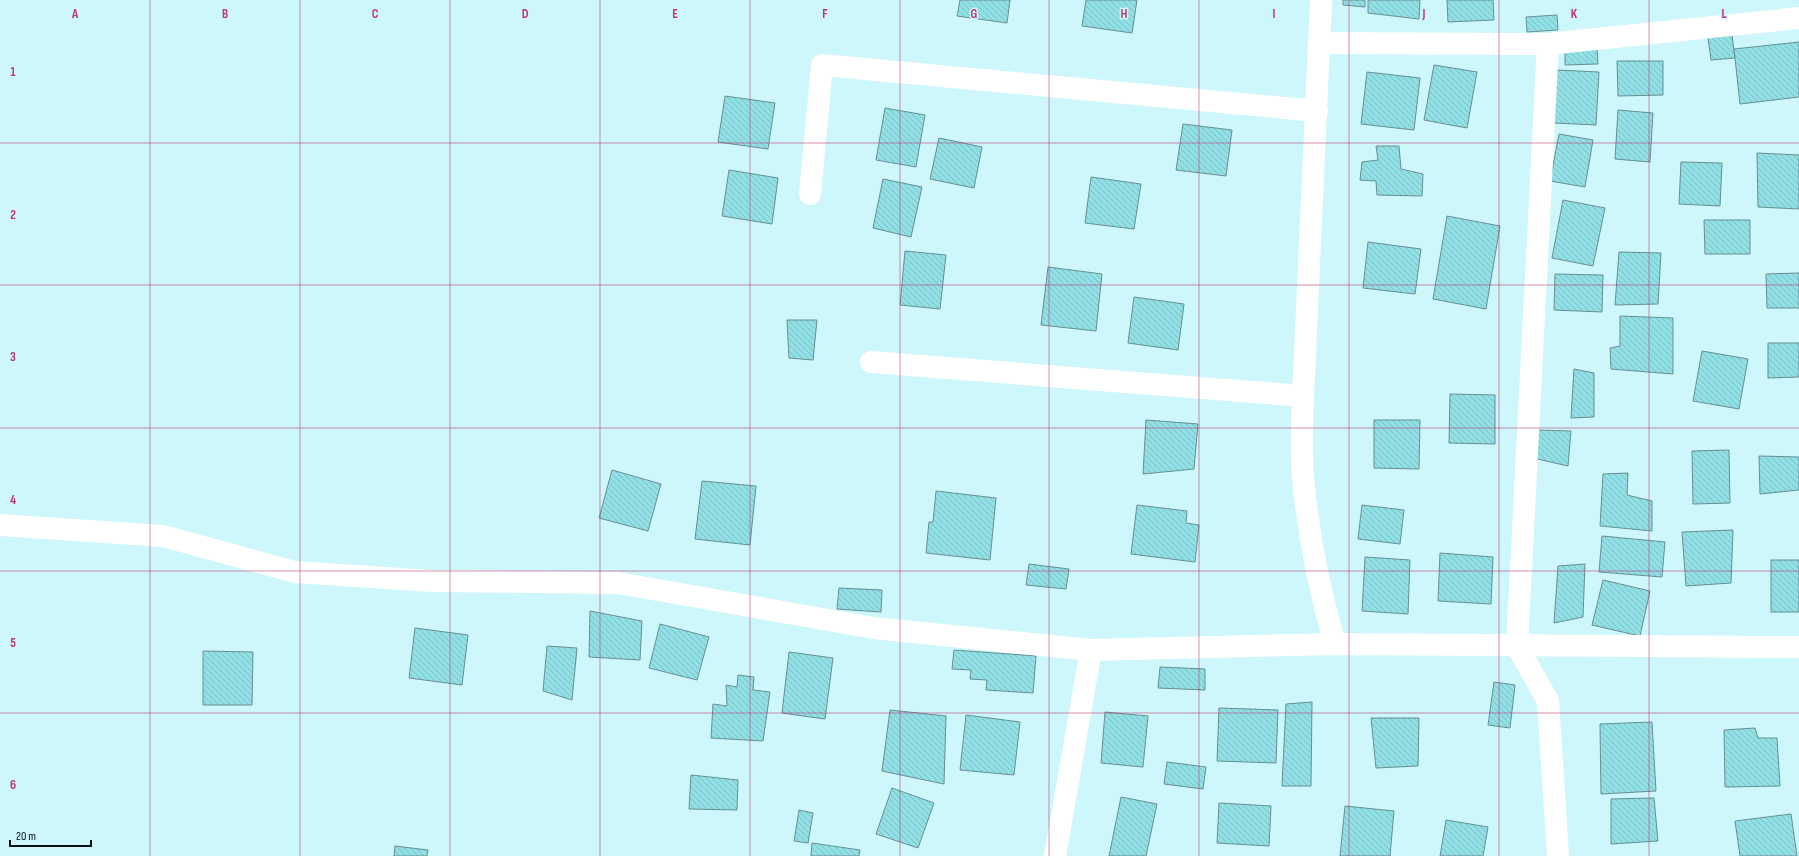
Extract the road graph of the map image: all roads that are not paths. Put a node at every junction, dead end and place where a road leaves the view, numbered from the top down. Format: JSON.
{"nodes":[{"id":1,"x":1321,"y":0,"type":"edge"},
{"id":2,"x":1799,"y":18,"type":"edge"},
{"id":3,"x":1320,"y":43,"type":"junction"},
{"id":4,"x":1548,"y":44,"type":"junction"},
{"id":5,"x":1317,"y":111,"type":"junction"},
{"id":6,"x":810,"y":194,"type":"dead end"},
{"id":7,"x":871,"y":362,"type":"dead end"},
{"id":8,"x":1303,"y":396,"type":"junction"},
{"id":9,"x":0,"y":525,"type":"edge"},
{"id":10,"x":1335,"y":644,"type":"junction"},
{"id":11,"x":1517,"y":646,"type":"junction"},
{"id":12,"x":1799,"y":647,"type":"edge"},
{"id":13,"x":1091,"y":650,"type":"junction"},
{"id":14,"x":1055,"y":856,"type":"edge"},
{"id":15,"x":1558,"y":856,"type":"edge"}],
"edges":[{"from":1,"to":3,"type":"street"},
{"from":2,"to":4,"type":"street"},
{"from":3,"to":4,"type":"street"},
{"from":3,"to":5,"type":"street"},
{"from":4,"to":11,"type":"street"},
{"from":5,"to":6,"type":"street"},
{"from":5,"to":8,"type":"street"},
{"from":7,"to":8,"type":"street"},
{"from":8,"to":10,"type":"street"},
{"from":9,"to":13,"type":"street"},
{"from":10,"to":11,"type":"street"},
{"from":10,"to":13,"type":"street"},
{"from":11,"to":12,"type":"street"},
{"from":11,"to":15,"type":"street"},
{"from":13,"to":14,"type":"street"}]}
